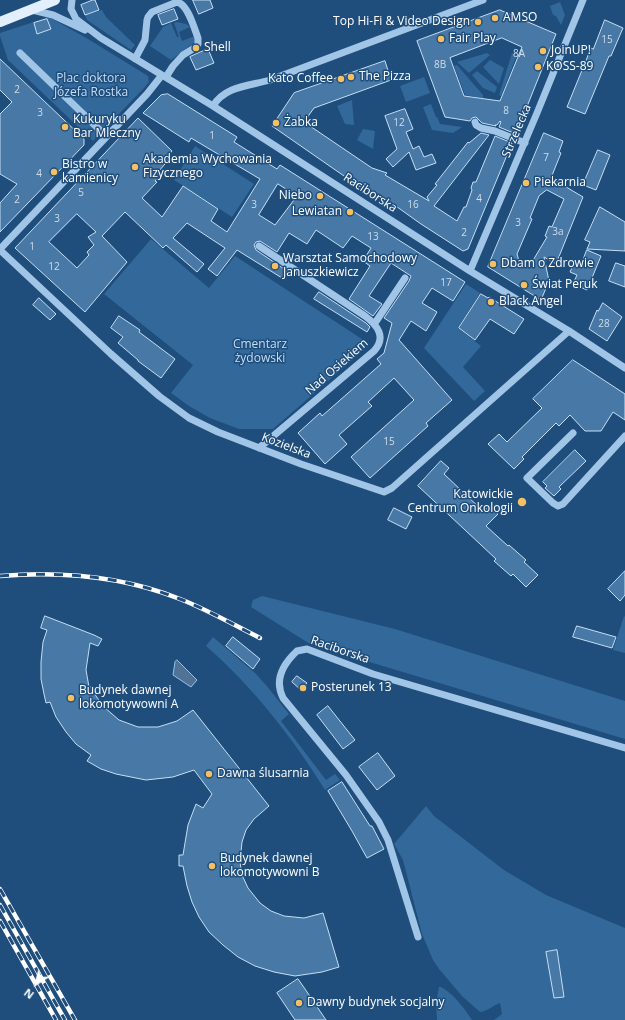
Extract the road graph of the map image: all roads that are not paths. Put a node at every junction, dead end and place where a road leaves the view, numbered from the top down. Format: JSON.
{"nodes":[{"id":1,"x":55,"y":0,"type":"edge"},
{"id":2,"x":72,"y":0,"type":"edge"},
{"id":3,"x":483,"y":0,"type":"edge"},
{"id":4,"x":583,"y":0,"type":"edge"},
{"id":5,"x":32,"y":10,"type":"junction"},
{"id":6,"x":0,"y":22,"type":"edge"},
{"id":7,"x":101,"y":38,"type":"junction"},
{"id":8,"x":20,"y":53,"type":"dead end"},
{"id":9,"x":135,"y":59,"type":"junction"},
{"id":10,"x":164,"y":76,"type":"junction"},
{"id":11,"x":213,"y":106,"type":"junction"},
{"id":12,"x":475,"y":122,"type":"dead end"},
{"id":13,"x":106,"y":136,"type":"junction"},
{"id":14,"x":525,"y":142,"type":"junction"},
{"id":15,"x":259,"y":246,"type":"dead end"},
{"id":16,"x":0,"y":249,"type":"edge"},
{"id":17,"x":470,"y":271,"type":"junction"},
{"id":18,"x":405,"y":278,"type":"dead end"},
{"id":19,"x":375,"y":323,"type":"junction"},
{"id":20,"x":569,"y":331,"type":"junction"},
{"id":21,"x":621,"y":363,"type":"edge"},
{"id":22,"x":625,"y":368,"type":"edge"},
{"id":23,"x":573,"y":433,"type":"dead end"},
{"id":24,"x":625,"y":436,"type":"edge"},
{"id":25,"x":259,"y":448,"type":"junction"},
{"id":26,"x":625,"y":748,"type":"edge"},
{"id":27,"x":418,"y":937,"type":"dead end"}],
"edges":[{"from":1,"to":5,"type":"main road"},
{"from":2,"to":7,"type":"street","name":"Raciborska"},
{"from":3,"to":11,"type":"street"},
{"from":4,"to":14,"type":"street","name":"Strzelecka"},
{"from":5,"to":6,"type":"main road"},
{"from":5,"to":7,"type":"street","name":"Raciborska"},
{"from":7,"to":9,"type":"street","name":"Raciborska"},
{"from":8,"to":13,"type":"street"},
{"from":9,"to":10,"type":"street","name":"Raciborska"},
{"from":9,"to":10,"type":"street"},
{"from":10,"to":11,"type":"street","name":"Raciborska"},
{"from":10,"to":13,"type":"street"},
{"from":11,"to":17,"type":"street","name":"Raciborska"},
{"from":12,"to":14,"type":"street"},
{"from":13,"to":16,"type":"street"},
{"from":14,"to":17,"type":"street","name":"Strzelecka"},
{"from":15,"to":19,"type":"street"},
{"from":16,"to":25,"type":"street","name":"Kozielska"},
{"from":17,"to":20,"type":"street","name":"Raciborska"},
{"from":18,"to":19,"type":"street"},
{"from":19,"to":25,"type":"street","name":"Nad Osiekiem"},
{"from":20,"to":21,"type":"street","name":"Raciborska"},
{"from":20,"to":25,"type":"street","name":"Kozielska"},
{"from":21,"to":22,"type":"street","name":"Raciborska"},
{"from":23,"to":24,"type":"street"},
{"from":26,"to":27,"type":"street","name":"Raciborska"}]}
